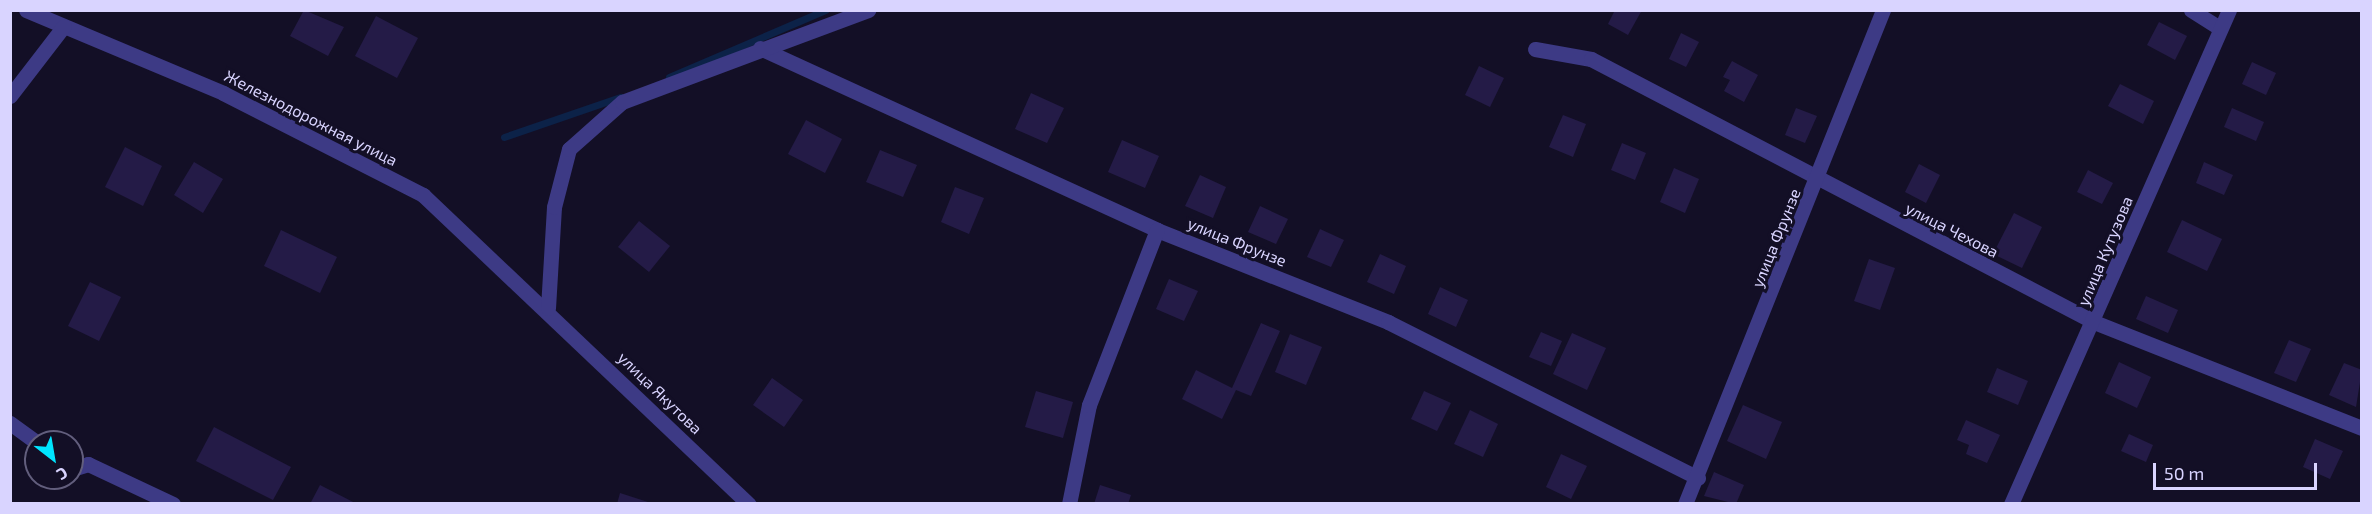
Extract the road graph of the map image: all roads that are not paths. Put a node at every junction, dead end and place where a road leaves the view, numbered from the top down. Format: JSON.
{"nodes":[{"id":1,"x":26,"y":10,"type":"edge"},
{"id":2,"x":868,"y":10,"type":"edge"},
{"id":3,"x":1883,"y":10,"type":"edge"},
{"id":4,"x":2191,"y":10,"type":"edge"},
{"id":5,"x":2229,"y":10,"type":"edge"},
{"id":6,"x":64,"y":26,"type":"junction"},
{"id":7,"x":2220,"y":28,"type":"junction"},
{"id":8,"x":760,"y":48,"type":"junction"},
{"id":9,"x":1535,"y":49,"type":"dead end"},
{"id":10,"x":10,"y":96,"type":"edge"},
{"id":11,"x":1818,"y":182,"type":"junction"},
{"id":12,"x":1157,"y":230,"type":"junction"},
{"id":13,"x":548,"y":308,"type":"junction"},
{"id":14,"x":2094,"y":322,"type":"junction"},
{"id":15,"x":10,"y":423,"type":"edge"},
{"id":16,"x":2361,"y":428,"type":"edge"},
{"id":17,"x":24,"y":433,"type":"edge"},
{"id":18,"x":84,"y":465,"type":"edge"},
{"id":19,"x":1698,"y":478,"type":"junction"},
{"id":20,"x":173,"y":504,"type":"edge"},
{"id":21,"x":749,"y":504,"type":"edge"},
{"id":22,"x":1069,"y":504,"type":"edge"},
{"id":23,"x":1685,"y":504,"type":"edge"},
{"id":24,"x":2011,"y":504,"type":"edge"}],
"edges":[{"from":1,"to":6,"type":"street","name":"Железнодорожная улица"},
{"from":2,"to":8,"type":"street"},
{"from":3,"to":11,"type":"street","name":"улица Фрунзе"},
{"from":4,"to":7,"type":"street"},
{"from":5,"to":7,"type":"street","name":"улица Кутузова"},
{"from":6,"to":10,"type":"street"},
{"from":6,"to":13,"type":"street","name":"Железнодорожная улица"},
{"from":7,"to":14,"type":"street","name":"улица Кутузова"},
{"from":8,"to":12,"type":"street","name":"улица Фрунзе"},
{"from":8,"to":13,"type":"street"},
{"from":9,"to":11,"type":"street","name":"улица Чехова"},
{"from":11,"to":14,"type":"street","name":"улица Чехова"},
{"from":11,"to":19,"type":"street","name":"улица Фрунзе"},
{"from":12,"to":19,"type":"street","name":"улица Фрунзе"},
{"from":12,"to":22,"type":"street"},
{"from":13,"to":21,"type":"street","name":"улица Якутова"},
{"from":14,"to":16,"type":"street","name":"улица Чехова"},
{"from":14,"to":24,"type":"street","name":"улица Кутузова"},
{"from":15,"to":17,"type":"street"},
{"from":18,"to":20,"type":"street"},
{"from":19,"to":23,"type":"street","name":"улица Фрунзе"}]}
